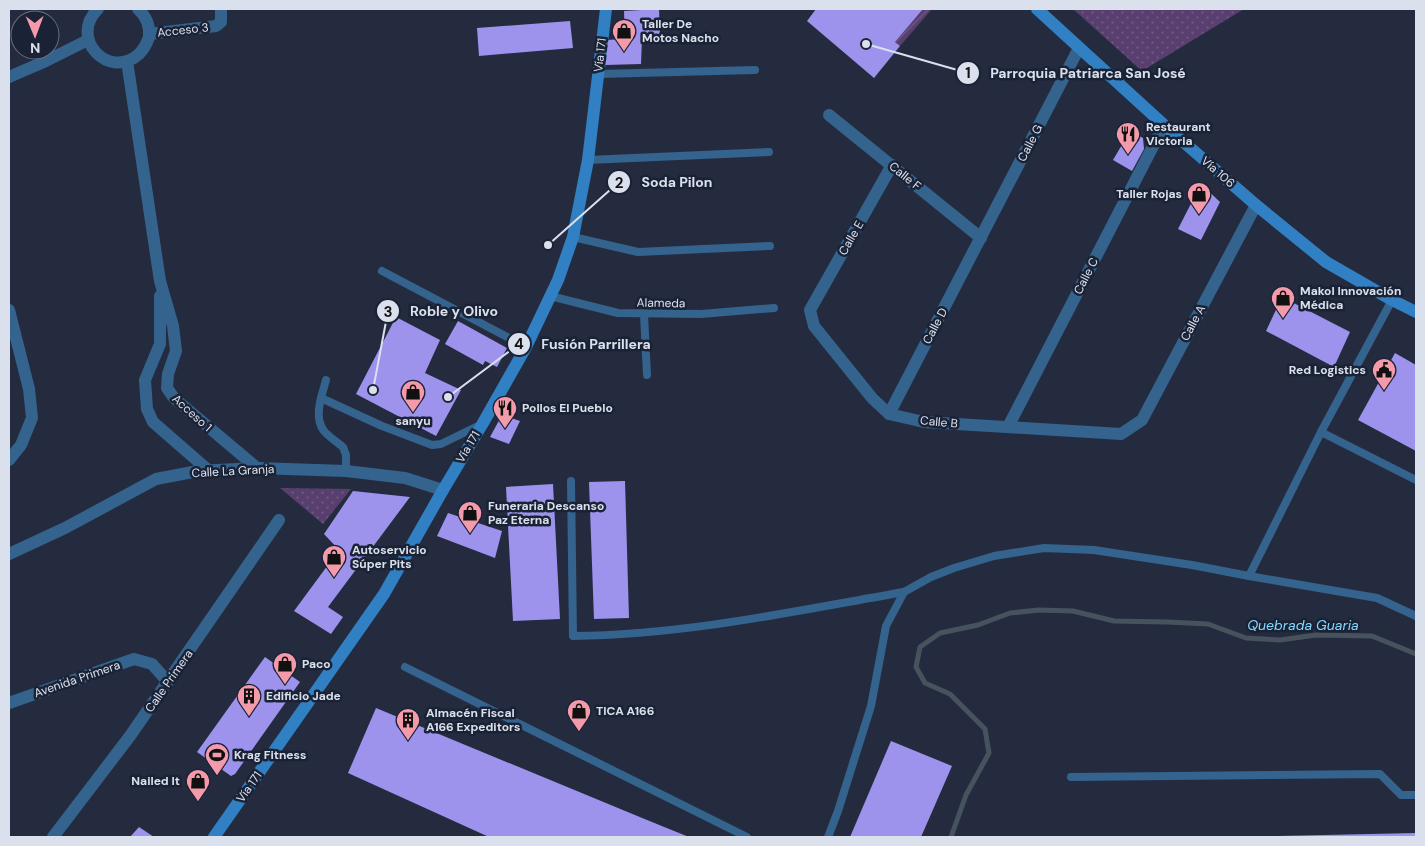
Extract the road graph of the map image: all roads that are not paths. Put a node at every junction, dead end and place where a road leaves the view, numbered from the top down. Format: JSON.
{"nodes":[{"id":1,"x":98,"y":9,"type":"edge"},
{"id":2,"x":138,"y":9,"type":"edge"},
{"id":3,"x":221,"y":9,"type":"edge"},
{"id":4,"x":606,"y":9,"type":"edge"},
{"id":5,"x":1037,"y":9,"type":"edge"},
{"id":6,"x":149,"y":34,"type":"junction"},
{"id":7,"x":88,"y":40,"type":"junction"},
{"id":8,"x":1079,"y":48,"type":"junction"},
{"id":9,"x":126,"y":61,"type":"junction"},
{"id":10,"x":756,"y":70,"type":"dead end"},
{"id":11,"x":598,"y":74,"type":"junction"},
{"id":12,"x":9,"y":77,"type":"edge"},
{"id":13,"x":829,"y":115,"type":"dead end"},
{"id":14,"x":1164,"y":125,"type":"junction"},
{"id":15,"x":769,"y":152,"type":"dead end"},
{"id":16,"x":588,"y":160,"type":"junction"},
{"id":17,"x":892,"y":165,"type":"junction"},
{"id":18,"x":1256,"y":204,"type":"junction"},
{"id":19,"x":573,"y":237,"type":"junction"},
{"id":20,"x":981,"y":238,"type":"junction"},
{"id":21,"x":770,"y":246,"type":"dead end"},
{"id":22,"x":382,"y":271,"type":"dead end"},
{"id":23,"x":160,"y":281,"type":"junction"},
{"id":24,"x":550,"y":296,"type":"junction"},
{"id":25,"x":1392,"y":300,"type":"junction"},
{"id":26,"x":774,"y":308,"type":"dead end"},
{"id":27,"x":9,"y":311,"type":"edge"},
{"id":28,"x":1416,"y":312,"type":"edge"},
{"id":29,"x":644,"y":314,"type":"junction"},
{"id":30,"x":526,"y":348,"type":"junction"},
{"id":31,"x":647,"y":375,"type":"dead end"},
{"id":32,"x":326,"y":380,"type":"dead end"},
{"id":33,"x":321,"y":398,"type":"junction"},
{"id":34,"x":889,"y":414,"type":"junction"},
{"id":35,"x":483,"y":423,"type":"junction"},
{"id":36,"x":1008,"y":427,"type":"junction"},
{"id":37,"x":1321,"y":432,"type":"junction"},
{"id":38,"x":1121,"y":434,"type":"joint"},
{"id":39,"x":9,"y":460,"type":"edge"},
{"id":40,"x":257,"y":468,"type":"junction"},
{"id":41,"x":208,"y":470,"type":"junction"},
{"id":42,"x":346,"y":471,"type":"junction"},
{"id":43,"x":1416,"y":480,"type":"edge"},
{"id":44,"x":571,"y":481,"type":"dead end"},
{"id":45,"x":443,"y":490,"type":"junction"},
{"id":46,"x":279,"y":520,"type":"dead end"},
{"id":47,"x":9,"y":554,"type":"edge"},
{"id":48,"x":1249,"y":576,"type":"junction"},
{"id":49,"x":904,"y":592,"type":"junction"},
{"id":50,"x":1416,"y":616,"type":"edge"},
{"id":51,"x":405,"y":667,"type":"dead end"},
{"id":52,"x":168,"y":682,"type":"junction"},
{"id":53,"x":9,"y":703,"type":"edge"},
{"id":54,"x":1071,"y":777,"type":"dead end"},
{"id":55,"x":1416,"y":795,"type":"edge"},
{"id":56,"x":53,"y":837,"type":"edge"},
{"id":57,"x":214,"y":837,"type":"edge"},
{"id":58,"x":747,"y":837,"type":"edge"},
{"id":59,"x":828,"y":837,"type":"edge"}],
"edges":[{"from":1,"to":7,"type":"street"},
{"from":2,"to":6,"type":"street"},
{"from":3,"to":6,"type":"street","name":"Acceso 3"},
{"from":4,"to":11,"type":"main road","name":"Vía 171"},
{"from":5,"to":8,"type":"main road","name":"Vía 106"},
{"from":6,"to":9,"type":"street"},
{"from":7,"to":9,"type":"street"},
{"from":7,"to":12,"type":"street"},
{"from":8,"to":14,"type":"main road","name":"Vía 106"},
{"from":8,"to":20,"type":"street","name":"Calle G"},
{"from":9,"to":23,"type":"street","name":"Acceso 1"},
{"from":10,"to":11,"type":"lane"},
{"from":11,"to":16,"type":"main road","name":"Vía 171"},
{"from":13,"to":17,"type":"street","name":"Calle F"},
{"from":14,"to":18,"type":"main road","name":"Vía 106"},
{"from":14,"to":36,"type":"street","name":"Calle C"},
{"from":15,"to":16,"type":"lane"},
{"from":16,"to":19,"type":"main road","name":"Vía 171"},
{"from":17,"to":20,"type":"street","name":"Calle F"},
{"from":17,"to":34,"type":"street","name":"Calle E"},
{"from":18,"to":25,"type":"main road","name":"Vía 106"},
{"from":18,"to":38,"type":"street","name":"Calle A"},
{"from":19,"to":21,"type":"lane"},
{"from":19,"to":24,"type":"main road","name":"Vía 171"},
{"from":20,"to":34,"type":"street","name":"Calle D"},
{"from":22,"to":30,"type":"lane"},
{"from":23,"to":40,"type":"street","name":"Acceso 1"},
{"from":23,"to":41,"type":"street","name":"Acceso 1"},
{"from":24,"to":29,"type":"lane","name":"Alameda"},
{"from":24,"to":30,"type":"main road","name":"Vía 171"},
{"from":25,"to":28,"type":"main road","name":"Vía 106"},
{"from":25,"to":37,"type":"lane"},
{"from":26,"to":29,"type":"lane","name":"Alameda"},
{"from":27,"to":39,"type":"street"},
{"from":29,"to":31,"type":"lane"},
{"from":30,"to":35,"type":"main road","name":"Vía 171"},
{"from":32,"to":33,"type":"lane"},
{"from":33,"to":35,"type":"lane"},
{"from":33,"to":42,"type":"lane"},
{"from":34,"to":36,"type":"street","name":"Calle B"},
{"from":35,"to":45,"type":"main road","name":"Vía 171"},
{"from":36,"to":38,"type":"street","name":"Calle B"},
{"from":37,"to":43,"type":"lane"},
{"from":37,"to":48,"type":"lane"},
{"from":40,"to":41,"type":"street","name":"Calle La Granja"},
{"from":40,"to":42,"type":"street","name":"Calle La Granja"},
{"from":41,"to":47,"type":"street","name":"Calle La Granja"},
{"from":42,"to":45,"type":"street","name":"Calle La Granja"},
{"from":44,"to":49,"type":"lane"},
{"from":45,"to":57,"type":"main road","name":"Vía 171"},
{"from":46,"to":52,"type":"street","name":"Calle Primera"},
{"from":48,"to":49,"type":"lane"},
{"from":48,"to":50,"type":"lane"},
{"from":49,"to":59,"type":"lane"},
{"from":51,"to":58,"type":"lane"},
{"from":52,"to":53,"type":"street","name":"Avenida Primera"},
{"from":52,"to":56,"type":"street","name":"Calle Primera"},
{"from":54,"to":55,"type":"lane"}]}
